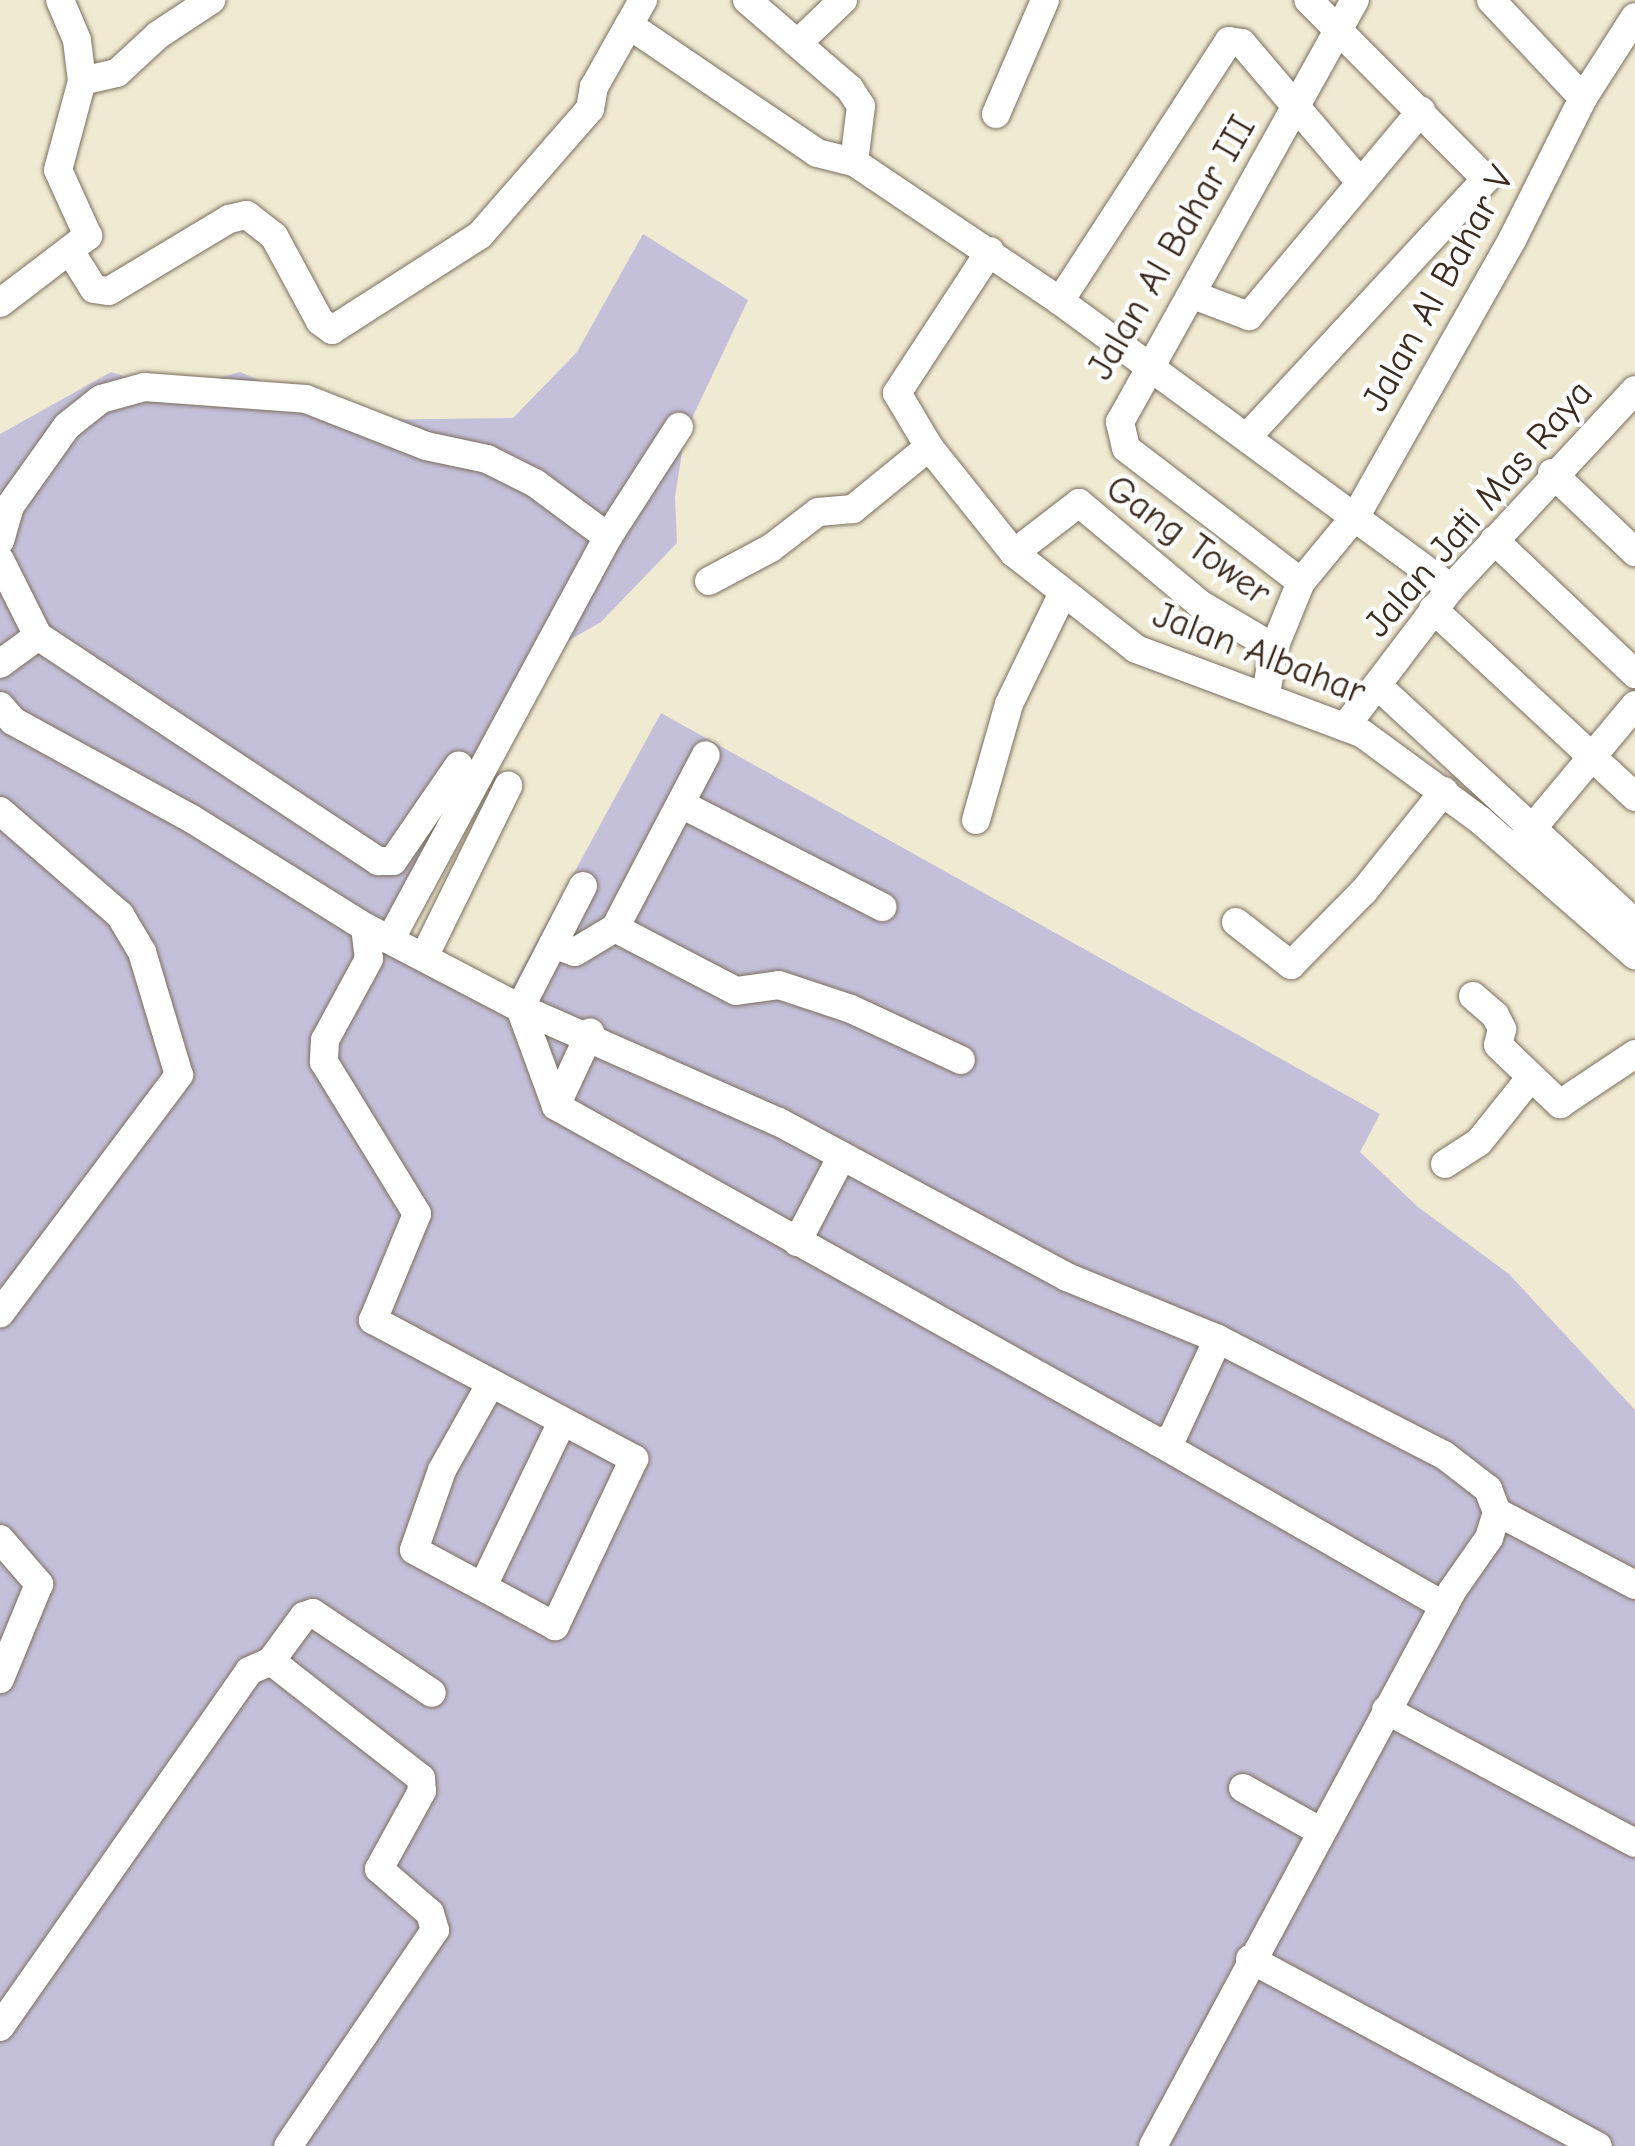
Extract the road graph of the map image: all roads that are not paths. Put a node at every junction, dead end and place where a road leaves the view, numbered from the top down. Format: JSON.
{"nodes":[{"id":1,"x":60,"y":0,"type":"edge"},
{"id":2,"x":212,"y":0,"type":"edge"},
{"id":3,"x":643,"y":0,"type":"edge"},
{"id":4,"x":748,"y":0,"type":"edge"},
{"id":5,"x":843,"y":0,"type":"edge"},
{"id":6,"x":1045,"y":0,"type":"edge"},
{"id":7,"x":1308,"y":0,"type":"edge"},
{"id":8,"x":1356,"y":0,"type":"edge"},
{"id":9,"x":1491,"y":0,"type":"edge"},
{"id":10,"x":629,"y":25,"type":"junction"},
{"id":11,"x":1632,"y":30,"type":"edge"},
{"id":12,"x":1338,"y":32,"type":"junction"},
{"id":13,"x":799,"y":42,"type":"junction"},
{"id":14,"x":82,"y":81,"type":"junction"},
{"id":15,"x":1584,"y":98,"type":"junction"},
{"id":16,"x":1296,"y":106,"type":"junction"},
{"id":17,"x":1420,"y":111,"type":"junction"},
{"id":18,"x":996,"y":114,"type":"dead end"},
{"id":19,"x":854,"y":162,"type":"junction"},
{"id":20,"x":1359,"y":181,"type":"junction"},
{"id":21,"x":990,"y":251,"type":"junction"},
{"id":22,"x":72,"y":254,"type":"junction"},
{"id":23,"x":1193,"y":295,"type":"junction"},
{"id":24,"x":1060,"y":301,"type":"junction"},
{"id":25,"x":0,"y":303,"type":"edge"},
{"id":26,"x":1151,"y":368,"type":"junction"},
{"id":27,"x":1624,"y":399,"type":"edge"},
{"id":28,"x":678,"y":427,"type":"dead end"},
{"id":29,"x":1635,"y":428,"type":"edge"},
{"id":30,"x":1248,"y":436,"type":"junction"},
{"id":31,"x":929,"y":447,"type":"junction"},
{"id":32,"x":1552,"y":474,"type":"junction"},
{"id":33,"x":1356,"y":514,"type":"junction"},
{"id":34,"x":608,"y":537,"type":"junction"},
{"id":35,"x":0,"y":540,"type":"edge"},
{"id":36,"x":1494,"y":540,"type":"junction"},
{"id":37,"x":1635,"y":552,"type":"edge"},
{"id":38,"x":1014,"y":554,"type":"junction"},
{"id":39,"x":0,"y":560,"type":"edge"},
{"id":40,"x":709,"y":581,"type":"dead end"},
{"id":41,"x":1301,"y":582,"type":"junction"},
{"id":42,"x":1063,"y":593,"type":"junction"},
{"id":43,"x":1442,"y":599,"type":"junction"},
{"id":44,"x":38,"y":636,"type":"junction"},
{"id":45,"x":1274,"y":648,"type":"junction"},
{"id":46,"x":0,"y":664,"type":"edge"},
{"id":47,"x":1635,"y":674,"type":"edge"},
{"id":48,"x":1378,"y":686,"type":"junction"},
{"id":49,"x":1266,"y":694,"type":"junction"},
{"id":50,"x":1635,"y":705,"type":"edge"},
{"id":51,"x":0,"y":706,"type":"edge"},
{"id":52,"x":1345,"y":727,"type":"junction"},
{"id":53,"x":1590,"y":753,"type":"junction"},
{"id":54,"x":1453,"y":754,"type":"junction"},
{"id":55,"x":706,"y":755,"type":"dead end"},
{"id":56,"x":459,"y":765,"type":"dead end"},
{"id":57,"x":1437,"y":785,"type":"junction"},
{"id":58,"x":508,"y":786,"type":"dead end"},
{"id":59,"x":1635,"y":796,"type":"edge"},
{"id":60,"x":683,"y":806,"type":"junction"},
{"id":61,"x":0,"y":811,"type":"edge"},
{"id":62,"x":976,"y":820,"type":"dead end"},
{"id":63,"x":1523,"y":839,"type":"junction"},
{"id":64,"x":583,"y":886,"type":"dead end"},
{"id":65,"x":882,"y":907,"type":"dead end"},
{"id":66,"x":1236,"y":922,"type":"dead end"},
{"id":67,"x":1635,"y":923,"type":"edge"},
{"id":68,"x":615,"y":928,"type":"junction"},
{"id":69,"x":378,"y":934,"type":"junction"},
{"id":70,"x":553,"y":944,"type":"junction"},
{"id":71,"x":1635,"y":955,"type":"edge"},
{"id":72,"x":424,"y":957,"type":"junction"},
{"id":73,"x":1473,"y":996,"type":"dead end"},
{"id":74,"x":520,"y":1008,"type":"junction"},
{"id":75,"x":590,"y":1033,"type":"junction"},
{"id":76,"x":1635,"y":1054,"type":"edge"},
{"id":77,"x":960,"y":1060,"type":"dead end"},
{"id":78,"x":1530,"y":1078,"type":"junction"},
{"id":79,"x":556,"y":1106,"type":"junction"},
{"id":80,"x":842,"y":1156,"type":"junction"},
{"id":81,"x":1444,"y":1164,"type":"dead end"},
{"id":82,"x":797,"y":1242,"type":"junction"},
{"id":83,"x":0,"y":1313,"type":"edge"},
{"id":84,"x":1218,"y":1339,"type":"junction"},
{"id":85,"x":490,"y":1383,"type":"junction"},
{"id":86,"x":561,"y":1424,"type":"junction"},
{"id":87,"x":1158,"y":1442,"type":"junction"},
{"id":88,"x":1497,"y":1512,"type":"junction"},
{"id":89,"x":0,"y":1538,"type":"edge"},
{"id":90,"x":484,"y":1584,"type":"junction"},
{"id":91,"x":1635,"y":1585,"type":"edge"},
{"id":92,"x":1444,"y":1606,"type":"junction"},
{"id":93,"x":271,"y":1661,"type":"junction"},
{"id":94,"x":0,"y":1679,"type":"edge"},
{"id":95,"x":432,"y":1693,"type":"dead end"},
{"id":96,"x":1386,"y":1710,"type":"junction"},
{"id":97,"x":1242,"y":1788,"type":"dead end"},
{"id":98,"x":1320,"y":1832,"type":"junction"},
{"id":99,"x":1635,"y":1843,"type":"edge"},
{"id":100,"x":1250,"y":1959,"type":"junction"},
{"id":101,"x":0,"y":2027,"type":"edge"},
{"id":102,"x":288,"y":2146,"type":"edge"},
{"id":103,"x":1152,"y":2146,"type":"edge"},
{"id":104,"x":1598,"y":2146,"type":"edge"}],
"edges":[{"from":1,"to":14,"type":"street"},
{"from":2,"to":14,"type":"street"},
{"from":3,"to":10,"type":"street"},
{"from":4,"to":13,"type":"street"},
{"from":5,"to":13,"type":"street"},
{"from":6,"to":18,"type":"street"},
{"from":7,"to":12,"type":"street"},
{"from":8,"to":12,"type":"street","name":"Jalan Al Bahar III"},
{"from":9,"to":15,"type":"street"},
{"from":10,"to":19,"type":"street"},
{"from":10,"to":22,"type":"street"},
{"from":11,"to":15,"type":"street","name":"Jalan Al Bahar V"},
{"from":12,"to":16,"type":"street","name":"Jalan Al Bahar III"},
{"from":12,"to":17,"type":"street"},
{"from":13,"to":19,"type":"street"},
{"from":14,"to":22,"type":"street"},
{"from":15,"to":33,"type":"street","name":"Jalan Al Bahar V"},
{"from":16,"to":20,"type":"street"},
{"from":16,"to":23,"type":"street","name":"Jalan Al Bahar III"},
{"from":16,"to":24,"type":"street"},
{"from":17,"to":20,"type":"street"},
{"from":17,"to":30,"type":"street"},
{"from":19,"to":21,"type":"street"},
{"from":20,"to":23,"type":"street"},
{"from":21,"to":24,"type":"street"},
{"from":21,"to":31,"type":"street","name":"Jalan Albahar"},
{"from":22,"to":25,"type":"street"},
{"from":23,"to":26,"type":"street","name":"Jalan Al Bahar III"},
{"from":24,"to":26,"type":"street"},
{"from":26,"to":30,"type":"street"},
{"from":26,"to":41,"type":"street","name":"Jalan Al Bahar III"},
{"from":27,"to":29,"type":"street"},
{"from":27,"to":32,"type":"street","name":"Jalan Jati Mas Raya"},
{"from":28,"to":34,"type":"street"},
{"from":30,"to":33,"type":"street"},
{"from":31,"to":38,"type":"street","name":"Jalan Albahar"},
{"from":31,"to":40,"type":"street"},
{"from":32,"to":36,"type":"street","name":"Jalan Jati Mas Raya"},
{"from":32,"to":37,"type":"street"},
{"from":33,"to":41,"type":"street","name":"Jalan Al Bahar V"},
{"from":33,"to":43,"type":"street"},
{"from":34,"to":35,"type":"street"},
{"from":34,"to":69,"type":"street"},
{"from":36,"to":43,"type":"street","name":"Jalan Jati Mas Raya"},
{"from":36,"to":47,"type":"street"},
{"from":38,"to":42,"type":"street","name":"Jalan Albahar"},
{"from":38,"to":45,"type":"street","name":"Gang Tower"},
{"from":39,"to":44,"type":"street"},
{"from":41,"to":45,"type":"street","name":"Jalan Al Bahar V"},
{"from":42,"to":49,"type":"street","name":"Jalan Albahar"},
{"from":42,"to":62,"type":"street"},
{"from":43,"to":48,"type":"street","name":"Jalan Jati Mas Raya"},
{"from":43,"to":53,"type":"street"},
{"from":44,"to":46,"type":"street"},
{"from":44,"to":56,"type":"street"},
{"from":45,"to":49,"type":"street","name":"Jalan Al Bahar V"},
{"from":48,"to":52,"type":"street","name":"Jalan Jati Mas Raya"},
{"from":48,"to":54,"type":"street"},
{"from":49,"to":52,"type":"street","name":"Jalan Albahar"},
{"from":50,"to":53,"type":"street"},
{"from":51,"to":69,"type":"street"},
{"from":52,"to":57,"type":"street","name":"Jalan Albahar"},
{"from":53,"to":59,"type":"street"},
{"from":53,"to":63,"type":"street"},
{"from":54,"to":57,"type":"street"},
{"from":54,"to":63,"type":"street"},
{"from":55,"to":60,"type":"street"},
{"from":57,"to":63,"type":"street","name":"Jalan Albahar"},
{"from":57,"to":66,"type":"street"},
{"from":58,"to":72,"type":"street"},
{"from":60,"to":65,"type":"street"},
{"from":60,"to":68,"type":"street"},
{"from":61,"to":83,"type":"street"},
{"from":63,"to":67,"type":"street"},
{"from":63,"to":71,"type":"street","name":"Jalan Albahar"},
{"from":64,"to":70,"type":"street"},
{"from":68,"to":70,"type":"street"},
{"from":68,"to":77,"type":"street"},
{"from":69,"to":72,"type":"street"},
{"from":69,"to":85,"type":"street"},
{"from":70,"to":74,"type":"street"},
{"from":72,"to":74,"type":"street"},
{"from":73,"to":78,"type":"street"},
{"from":74,"to":75,"type":"street"},
{"from":74,"to":79,"type":"street"},
{"from":75,"to":79,"type":"street"},
{"from":75,"to":80,"type":"street"},
{"from":76,"to":78,"type":"street"},
{"from":78,"to":81,"type":"street"},
{"from":79,"to":82,"type":"street"},
{"from":80,"to":82,"type":"street"},
{"from":80,"to":84,"type":"street"},
{"from":82,"to":87,"type":"street"},
{"from":84,"to":87,"type":"street"},
{"from":84,"to":88,"type":"street"},
{"from":85,"to":86,"type":"street"},
{"from":85,"to":90,"type":"street"},
{"from":86,"to":90,"type":"street"},
{"from":86,"to":90,"type":"street"},
{"from":87,"to":92,"type":"street"},
{"from":88,"to":91,"type":"street"},
{"from":88,"to":92,"type":"street"},
{"from":89,"to":94,"type":"street"},
{"from":92,"to":96,"type":"street"},
{"from":93,"to":95,"type":"street"},
{"from":93,"to":101,"type":"street"},
{"from":93,"to":102,"type":"street"},
{"from":96,"to":98,"type":"street"},
{"from":96,"to":99,"type":"street"},
{"from":97,"to":98,"type":"street"},
{"from":98,"to":100,"type":"street"},
{"from":100,"to":103,"type":"street"},
{"from":100,"to":104,"type":"street"}]}
